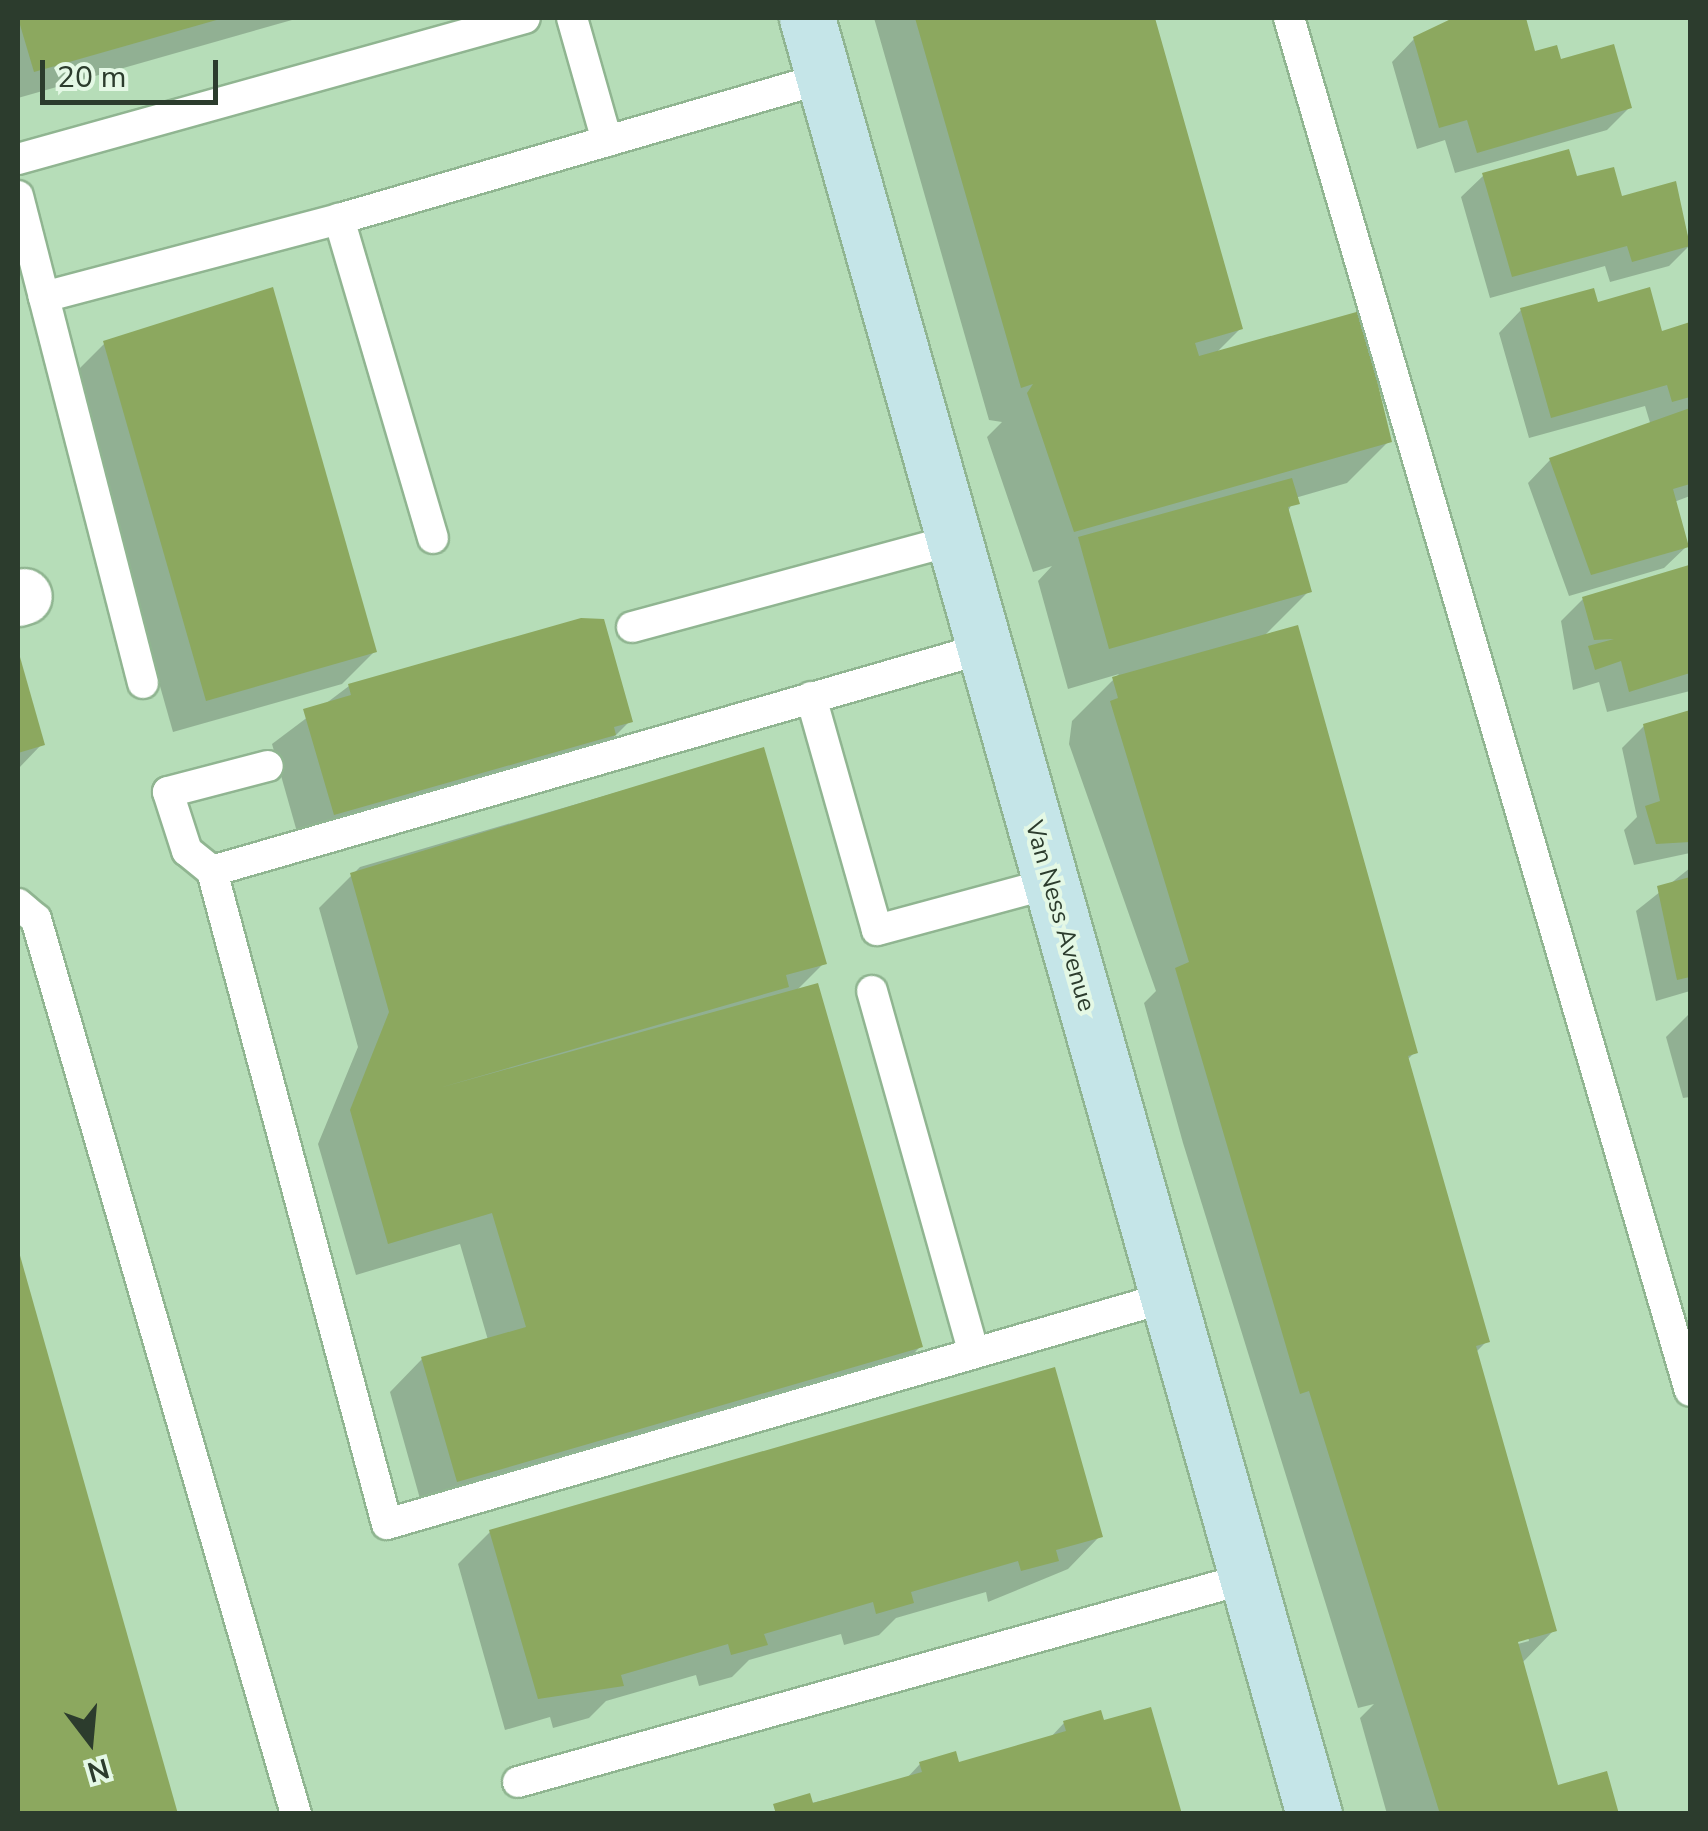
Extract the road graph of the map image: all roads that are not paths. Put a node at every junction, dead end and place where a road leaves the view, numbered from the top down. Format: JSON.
{"nodes":[{"id":1,"x":525,"y":18,"type":"edge"},
{"id":2,"x":572,"y":18,"type":"edge"},
{"id":3,"x":807,"y":18,"type":"edge"},
{"id":4,"x":1289,"y":18,"type":"edge"},
{"id":5,"x":824,"y":78,"type":"junction"},
{"id":6,"x":606,"y":141,"type":"junction"},
{"id":7,"x":18,"y":160,"type":"edge"},
{"id":8,"x":18,"y":196,"type":"edge"},
{"id":9,"x":339,"y":219,"type":"junction"},
{"id":10,"x":44,"y":297,"type":"junction"},
{"id":11,"x":433,"y":538,"type":"dead end"},
{"id":12,"x":954,"y":540,"type":"junction"},
{"id":13,"x":632,"y":627,"type":"dead end"},
{"id":14,"x":984,"y":648,"type":"junction"},
{"id":15,"x":144,"y":683,"type":"dead end"},
{"id":16,"x":811,"y":697,"type":"junction"},
{"id":17,"x":268,"y":766,"type":"dead end"},
{"id":18,"x":212,"y":871,"type":"junction"},
{"id":19,"x":1051,"y":883,"type":"junction"},
{"id":20,"x":18,"y":904,"type":"edge"},
{"id":21,"x":872,"y":991,"type":"dead end"},
{"id":22,"x":1168,"y":1297,"type":"junction"},
{"id":23,"x":974,"y":1352,"type":"junction"},
{"id":24,"x":1690,"y":1391,"type":"edge"},
{"id":25,"x":1248,"y":1578,"type":"junction"},
{"id":26,"x":518,"y":1782,"type":"dead end"},
{"id":27,"x":296,"y":1814,"type":"edge"},
{"id":28,"x":1314,"y":1814,"type":"edge"}],
"edges":[{"from":1,"to":7,"type":"lane"},
{"from":2,"to":6,"type":"lane"},
{"from":3,"to":5,"type":"main road","name":"Van Ness Avenue"},
{"from":4,"to":24,"type":"lane"},
{"from":5,"to":6,"type":"lane"},
{"from":5,"to":12,"type":"main road","name":"Van Ness Avenue"},
{"from":6,"to":9,"type":"lane"},
{"from":8,"to":10,"type":"lane"},
{"from":9,"to":10,"type":"lane"},
{"from":9,"to":11,"type":"lane"},
{"from":10,"to":15,"type":"lane"},
{"from":12,"to":13,"type":"lane"},
{"from":12,"to":14,"type":"main road","name":"Van Ness Avenue"},
{"from":14,"to":16,"type":"lane"},
{"from":14,"to":19,"type":"main road","name":"Van Ness Avenue"},
{"from":16,"to":18,"type":"lane"},
{"from":16,"to":19,"type":"lane"},
{"from":17,"to":18,"type":"lane"},
{"from":18,"to":23,"type":"lane"},
{"from":19,"to":22,"type":"main road","name":"Van Ness Avenue"},
{"from":20,"to":27,"type":"lane"},
{"from":21,"to":23,"type":"lane"},
{"from":22,"to":23,"type":"lane"},
{"from":22,"to":25,"type":"main road","name":"Van Ness Avenue"},
{"from":25,"to":26,"type":"lane"},
{"from":25,"to":28,"type":"main road","name":"Van Ness Avenue"}]}
